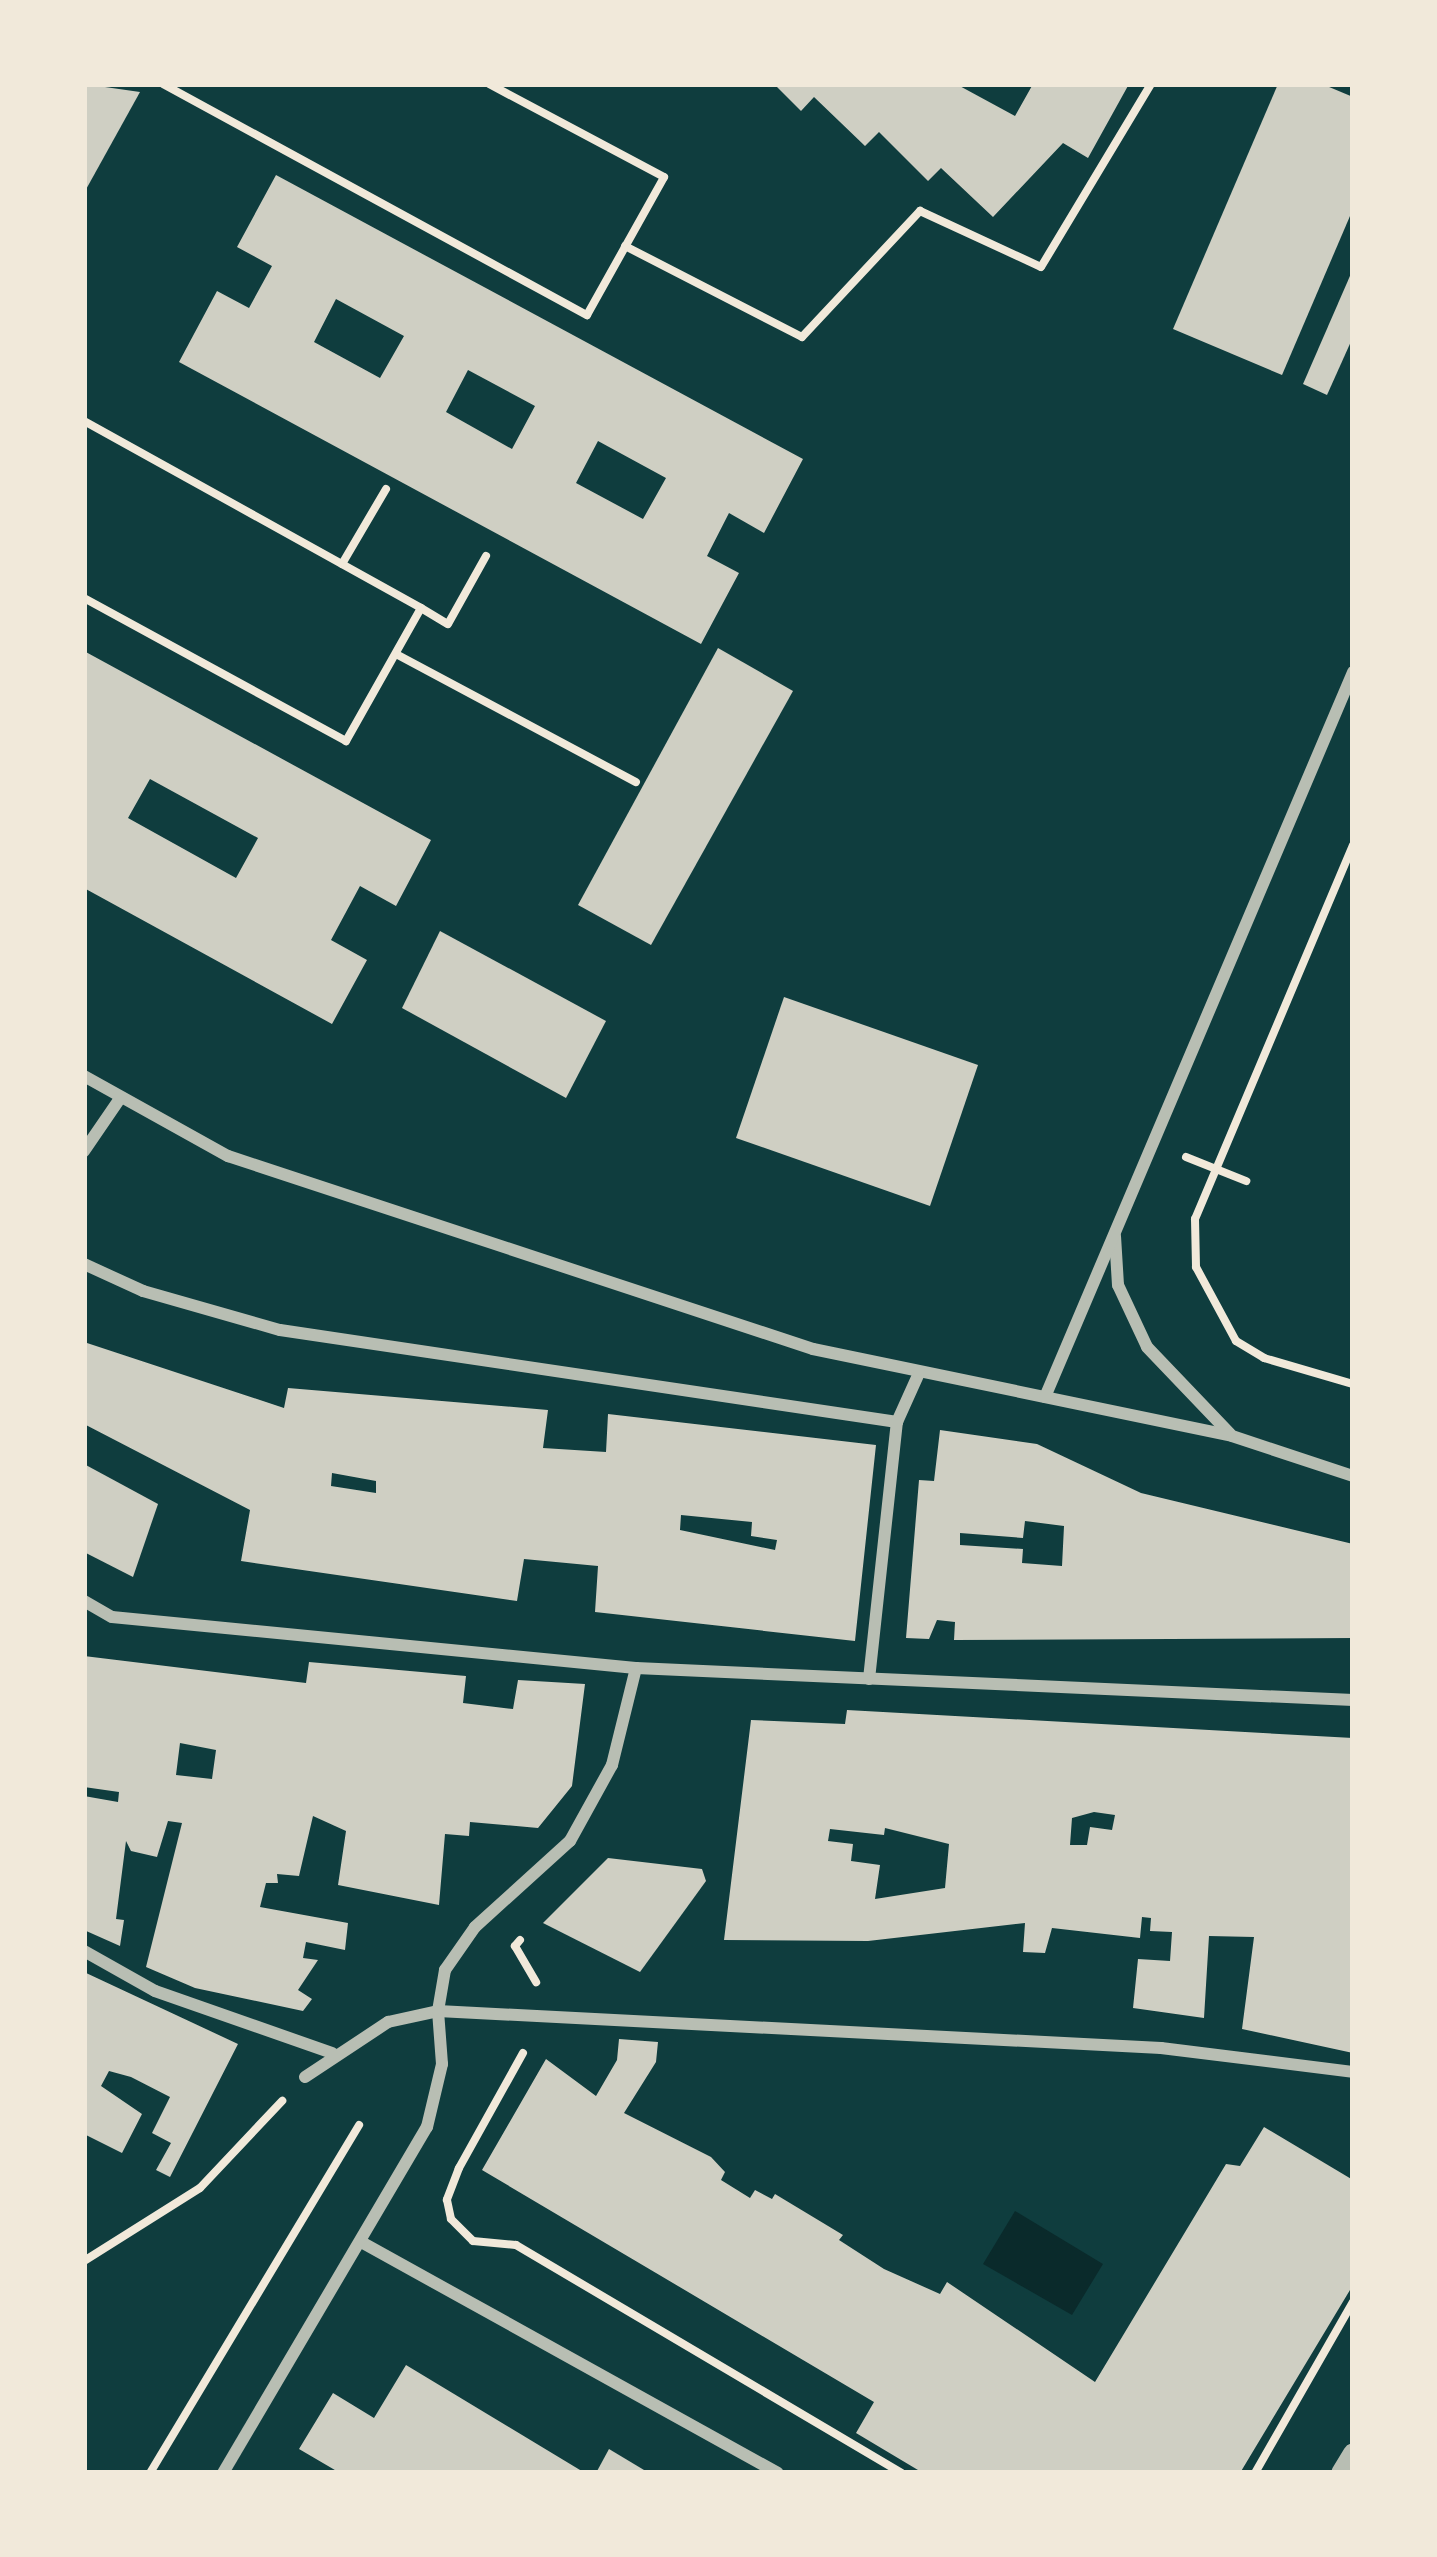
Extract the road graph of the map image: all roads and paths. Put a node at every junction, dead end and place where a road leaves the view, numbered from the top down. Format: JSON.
{"nodes":[{"id":1,"x":163,"y":84,"type":"edge"},
{"id":2,"x":489,"y":84,"type":"edge"},
{"id":3,"x":1150,"y":84,"type":"edge"},
{"id":4,"x":625,"y":246,"type":"junction"},
{"id":5,"x":84,"y":421,"type":"edge"},
{"id":6,"x":386,"y":489,"type":"dead end"},
{"id":7,"x":486,"y":556,"type":"dead end"},
{"id":8,"x":342,"y":564,"type":"junction"},
{"id":9,"x":84,"y":598,"type":"edge"},
{"id":10,"x":421,"y":608,"type":"junction"},
{"id":11,"x":396,"y":654,"type":"junction"},
{"id":12,"x":1353,"y":672,"type":"edge"},
{"id":13,"x":636,"y":782,"type":"dead end"},
{"id":14,"x":1353,"y":845,"type":"edge"},
{"id":15,"x":84,"y":1076,"type":"edge"},
{"id":16,"x":121,"y":1096,"type":"junction"},
{"id":17,"x":84,"y":1151,"type":"edge"},
{"id":18,"x":1114,"y":1229,"type":"junction"},
{"id":19,"x":84,"y":1264,"type":"edge"},
{"id":20,"x":919,"y":1372,"type":"junction"},
{"id":21,"x":1353,"y":1384,"type":"edge"},
{"id":22,"x":1046,"y":1397,"type":"junction"},
{"id":23,"x":897,"y":1422,"type":"junction"},
{"id":24,"x":1232,"y":1436,"type":"junction"},
{"id":25,"x":1353,"y":1476,"type":"edge"},
{"id":26,"x":84,"y":1601,"type":"edge"},
{"id":27,"x":636,"y":1668,"type":"junction"},
{"id":28,"x":869,"y":1679,"type":"junction"},
{"id":29,"x":1353,"y":1700,"type":"edge"},
{"id":30,"x":530,"y":1930,"type":"dead end"},
{"id":31,"x":84,"y":1951,"type":"edge"},
{"id":32,"x":438,"y":2011,"type":"junction"},
{"id":33,"x":542,"y":2013,"type":"junction"},
{"id":34,"x":332,"y":2054,"type":"junction"},
{"id":35,"x":1353,"y":2072,"type":"edge"},
{"id":36,"x":305,"y":2077,"type":"joint"},
{"id":37,"x":359,"y":2126,"type":"dead end"},
{"id":38,"x":363,"y":2243,"type":"junction"},
{"id":39,"x":84,"y":2261,"type":"edge"},
{"id":40,"x":1353,"y":2302,"type":"edge"},
{"id":41,"x":1353,"y":2453,"type":"edge"},
{"id":42,"x":151,"y":2473,"type":"edge"},
{"id":43,"x":224,"y":2473,"type":"edge"},
{"id":44,"x":778,"y":2473,"type":"edge"},
{"id":45,"x":902,"y":2473,"type":"edge"},
{"id":46,"x":1255,"y":2473,"type":"edge"},
{"id":47,"x":1341,"y":2473,"type":"edge"}],
"edges":[{"from":1,"to":4,"type":"path"},
{"from":2,"to":4,"type":"path"},
{"from":3,"to":4,"type":"path"},
{"from":5,"to":8,"type":"path"},
{"from":6,"to":8,"type":"path"},
{"from":7,"to":10,"type":"path"},
{"from":8,"to":10,"type":"path"},
{"from":9,"to":11,"type":"path"},
{"from":10,"to":11,"type":"path"},
{"from":11,"to":13,"type":"path"},
{"from":12,"to":18,"type":"street"},
{"from":14,"to":21,"type":"path"},
{"from":15,"to":16,"type":"street"},
{"from":16,"to":17,"type":"street"},
{"from":16,"to":20,"type":"street"},
{"from":18,"to":22,"type":"street"},
{"from":18,"to":24,"type":"street"},
{"from":19,"to":23,"type":"street"},
{"from":20,"to":22,"type":"street"},
{"from":20,"to":23,"type":"street"},
{"from":22,"to":24,"type":"street"},
{"from":23,"to":28,"type":"street"},
{"from":24,"to":25,"type":"street"},
{"from":26,"to":27,"type":"street"},
{"from":27,"to":28,"type":"street"},
{"from":27,"to":32,"type":"street"},
{"from":28,"to":29,"type":"street"},
{"from":30,"to":33,"type":"path"},
{"from":31,"to":34,"type":"street"},
{"from":32,"to":33,"type":"street"},
{"from":32,"to":34,"type":"street"},
{"from":32,"to":38,"type":"street"},
{"from":33,"to":35,"type":"street"},
{"from":33,"to":45,"type":"path"},
{"from":34,"to":36,"type":"street"},
{"from":36,"to":39,"type":"path"},
{"from":37,"to":42,"type":"path"},
{"from":38,"to":43,"type":"street"},
{"from":38,"to":44,"type":"street"},
{"from":40,"to":46,"type":"path"},
{"from":41,"to":47,"type":"street"}]}
